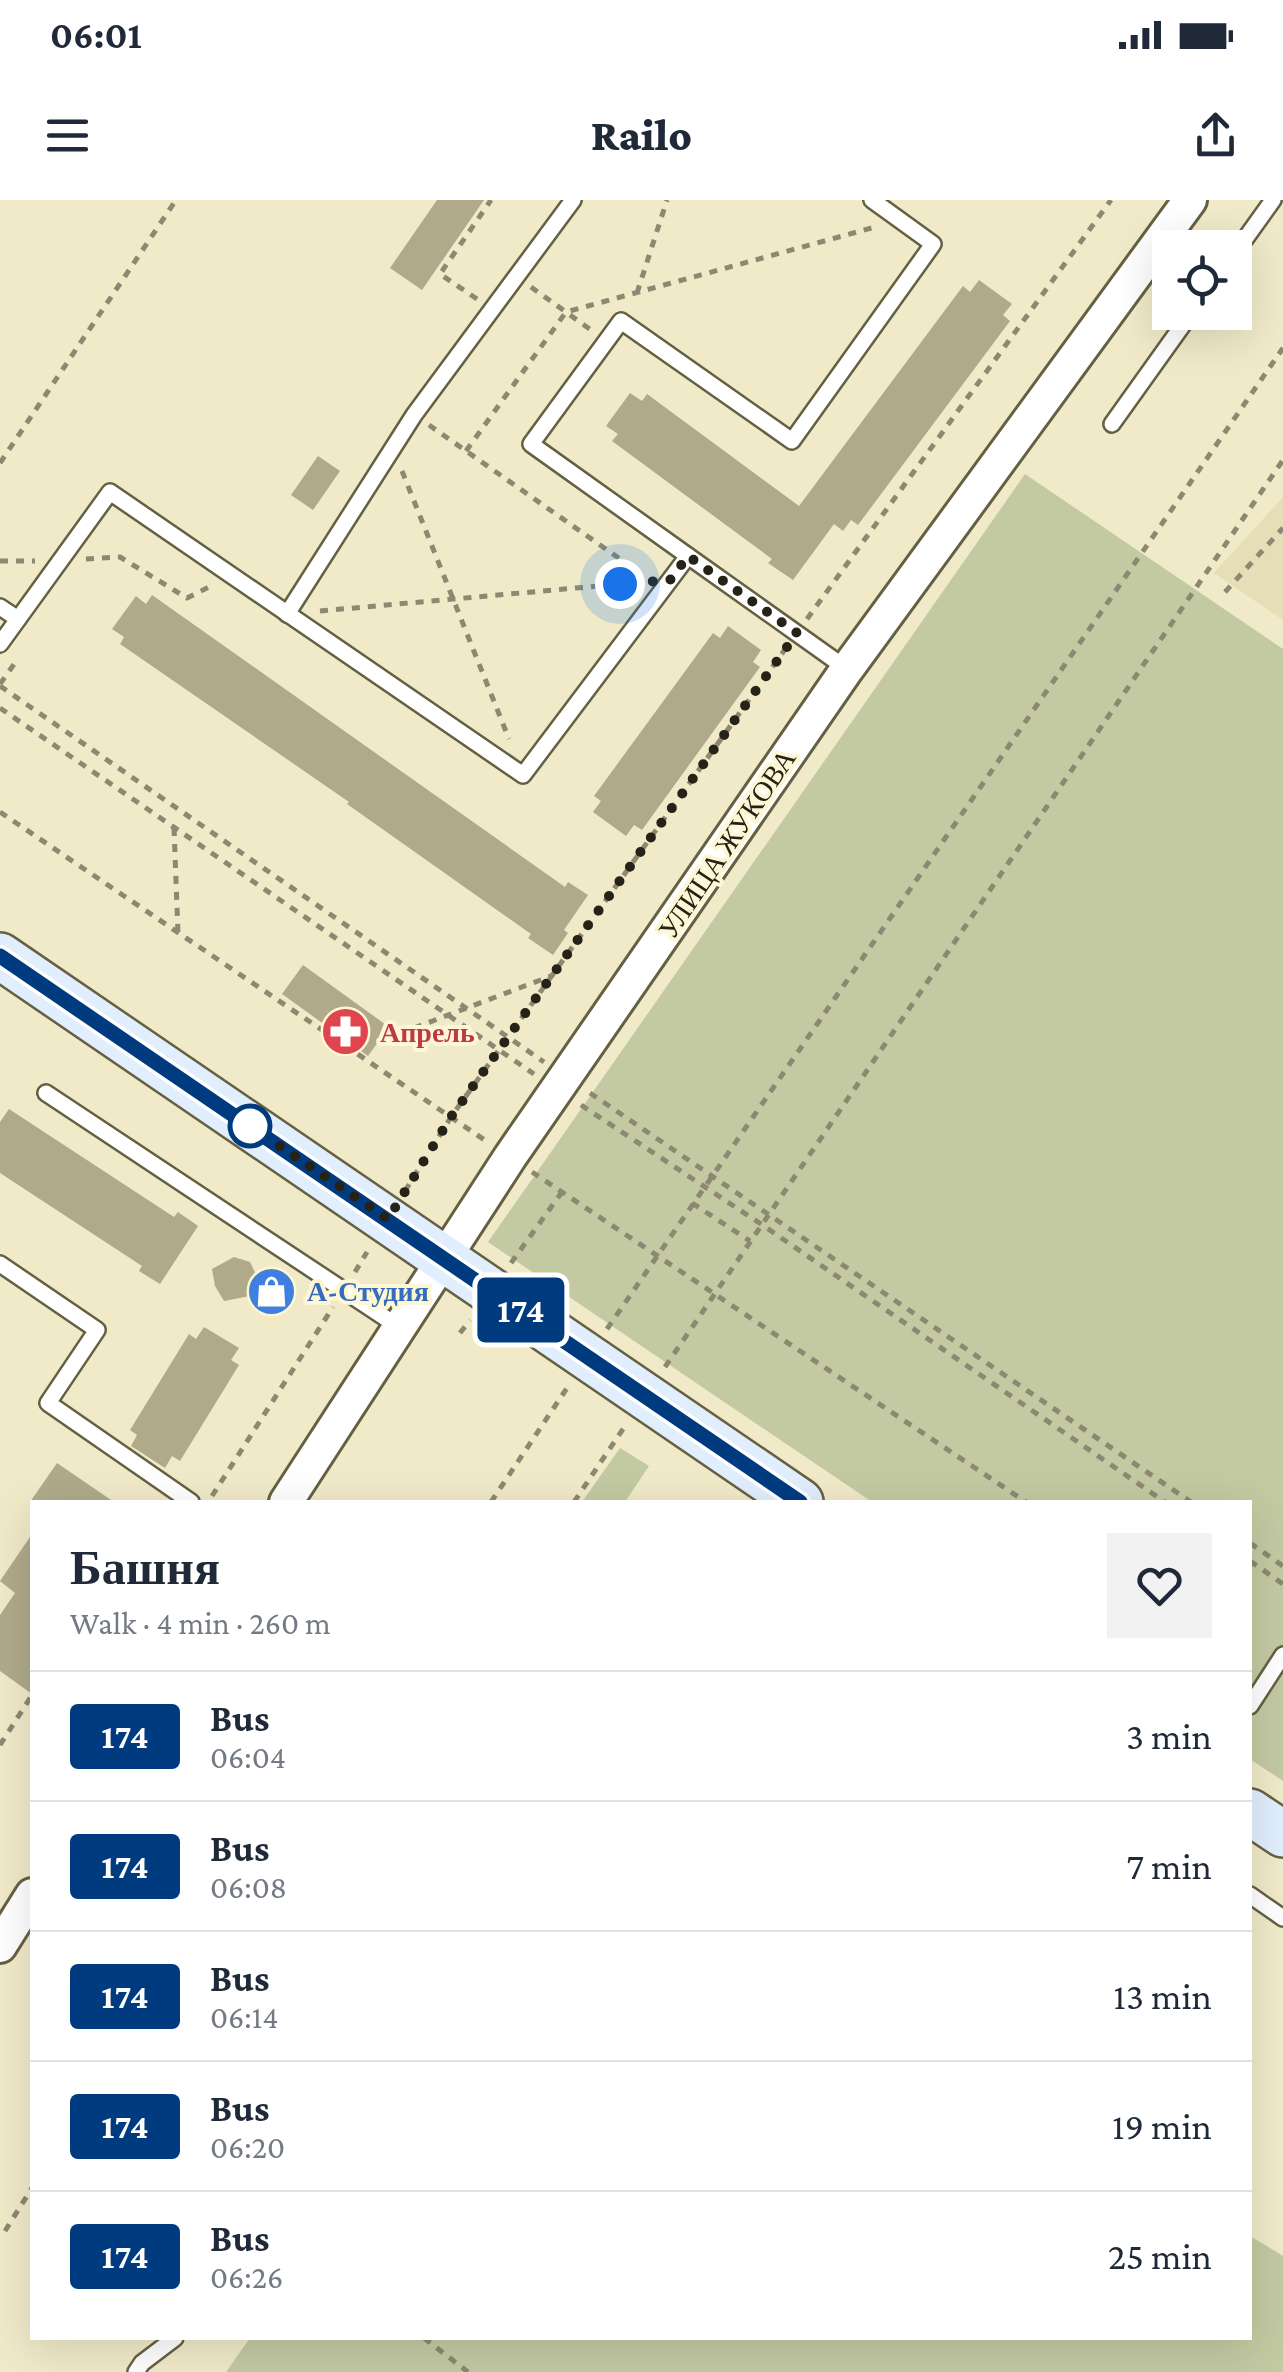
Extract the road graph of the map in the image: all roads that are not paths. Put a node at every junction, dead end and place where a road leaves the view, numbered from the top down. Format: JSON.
{"nodes":[{"id":1,"x":573,"y":200,"type":"edge"},
{"id":2,"x":872,"y":200,"type":"edge"},
{"id":3,"x":1190,"y":200,"type":"edge"},
{"id":4,"x":1273,"y":200,"type":"edge"},
{"id":5,"x":1251,"y":230,"type":"edge"},
{"id":6,"x":1179,"y":330,"type":"edge"},
{"id":7,"x":1112,"y":424,"type":"dead end"},
{"id":8,"x":688,"y":556,"type":"junction"},
{"id":9,"x":0,"y":607,"type":"edge"},
{"id":10,"x":287,"y":614,"type":"junction"},
{"id":11,"x":18,"y":620,"type":"junction"},
{"id":12,"x":0,"y":644,"type":"edge"},
{"id":13,"x":847,"y":669,"type":"junction"},
{"id":14,"x":0,"y":956,"type":"edge"},
{"id":15,"x":46,"y":1093,"type":"dead end"},
{"id":16,"x":444,"y":1258,"type":"junction"},
{"id":17,"x":0,"y":1264,"type":"edge"},
{"id":18,"x":400,"y":1326,"type":"junction"},
{"id":19,"x":189,"y":1500,"type":"edge"},
{"id":20,"x":287,"y":1500,"type":"edge"},
{"id":21,"x":797,"y":1500,"type":"edge"},
{"id":22,"x":1283,"y":1655,"type":"edge"},
{"id":23,"x":1252,"y":1703,"type":"edge"},
{"id":24,"x":1252,"y":1813,"type":"edge"},
{"id":25,"x":1283,"y":1834,"type":"edge"},
{"id":26,"x":1252,"y":1896,"type":"edge"},
{"id":27,"x":30,"y":1898,"type":"edge"},
{"id":28,"x":1283,"y":1918,"type":"edge"},
{"id":29,"x":0,"y":1946,"type":"edge"},
{"id":30,"x":171,"y":2340,"type":"edge"},
{"id":31,"x":136,"y":2372,"type":"edge"}],
"edges":[{"from":1,"to":10,"type":"lane"},
{"from":2,"to":8,"type":"lane"},
{"from":3,"to":13,"type":"street","name":"УЛИЦА ЖУКОВА"},
{"from":4,"to":5,"type":"lane"},
{"from":6,"to":7,"type":"lane"},
{"from":8,"to":10,"type":"lane"},
{"from":8,"to":13,"type":"lane"},
{"from":9,"to":11,"type":"lane"},
{"from":10,"to":11,"type":"lane"},
{"from":11,"to":12,"type":"lane"},
{"from":13,"to":16,"type":"street","name":"УЛИЦА ЖУКОВА"},
{"from":14,"to":16,"type":"street"},
{"from":15,"to":18,"type":"lane"},
{"from":16,"to":18,"type":"street","name":"УЛИЦА ЖУКОВА"},
{"from":16,"to":21,"type":"street"},
{"from":17,"to":19,"type":"lane"},
{"from":18,"to":20,"type":"street","name":"УЛИЦА ЖУКОВА"},
{"from":22,"to":23,"type":"lane"},
{"from":24,"to":25,"type":"street"},
{"from":26,"to":28,"type":"lane"},
{"from":27,"to":29,"type":"street"},
{"from":30,"to":31,"type":"lane"}]}
